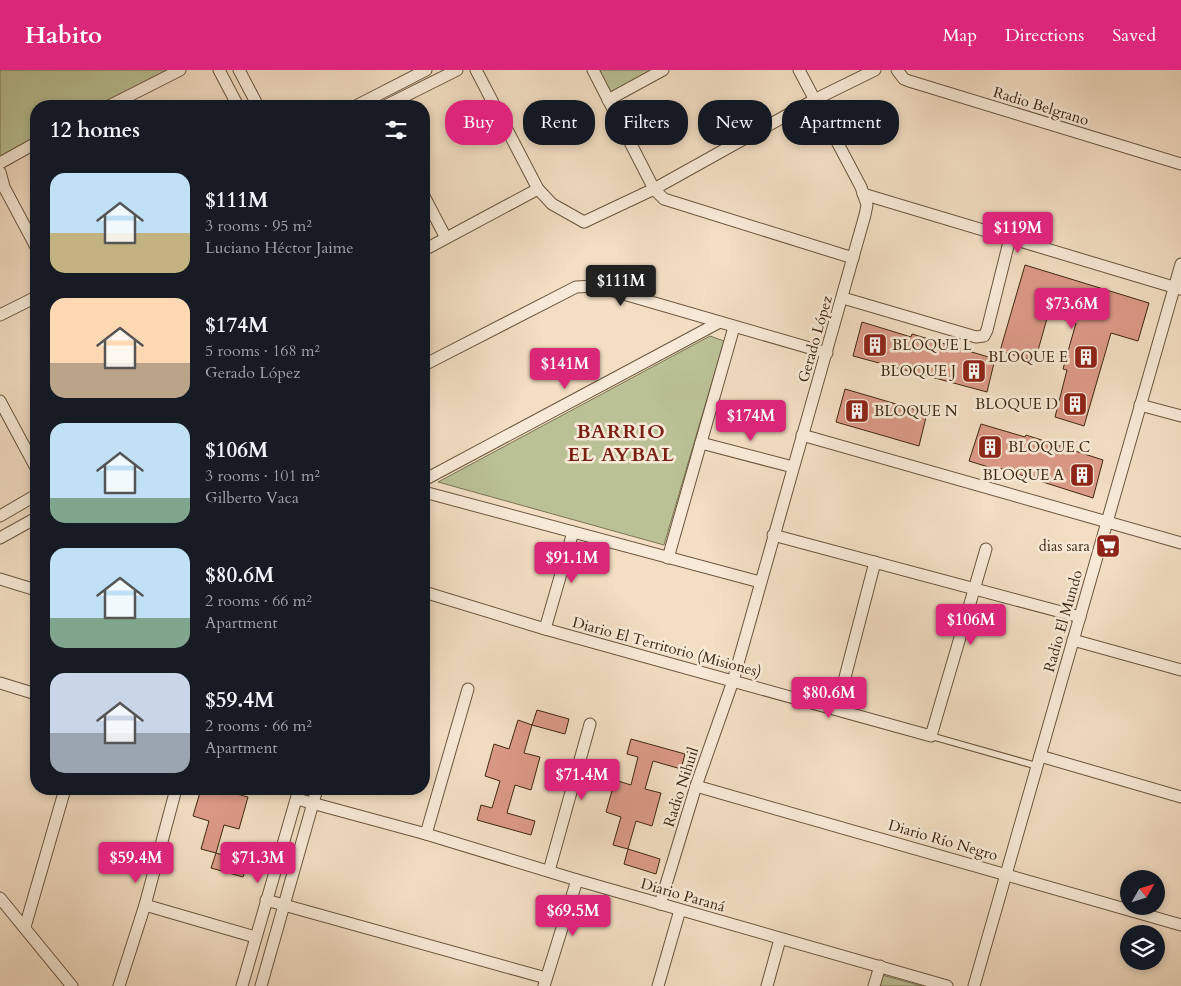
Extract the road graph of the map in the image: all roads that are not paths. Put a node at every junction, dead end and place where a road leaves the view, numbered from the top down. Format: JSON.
{"nodes":[{"id":1,"x":180,"y":70,"type":"edge"},
{"id":2,"x":219,"y":70,"type":"edge"},
{"id":3,"x":239,"y":70,"type":"edge"},
{"id":4,"x":426,"y":70,"type":"edge"},
{"id":5,"x":457,"y":70,"type":"edge"},
{"id":6,"x":476,"y":70,"type":"edge"},
{"id":7,"x":593,"y":70,"type":"edge"},
{"id":8,"x":663,"y":70,"type":"edge"},
{"id":9,"x":799,"y":70,"type":"edge"},
{"id":10,"x":875,"y":70,"type":"edge"},
{"id":11,"x":897,"y":70,"type":"edge"},
{"id":12,"x":121,"y":100,"type":"edge"},
{"id":13,"x":235,"y":100,"type":"edge"},
{"id":14,"x":255,"y":100,"type":"edge"},
{"id":15,"x":368,"y":100,"type":"edge"},
{"id":16,"x":397,"y":100,"type":"edge"},
{"id":17,"x":608,"y":100,"type":"joint"},
{"id":18,"x":814,"y":100,"type":"joint"},
{"id":19,"x":782,"y":118,"type":"edge"},
{"id":20,"x":631,"y":145,"type":"edge"},
{"id":21,"x":837,"y":145,"type":"edge"},
{"id":22,"x":30,"y":146,"type":"edge"},
{"id":23,"x":0,"y":163,"type":"edge"},
{"id":24,"x":1181,"y":164,"type":"edge"},
{"id":25,"x":0,"y":172,"type":"edge"},
{"id":26,"x":2,"y":188,"type":"edge"},
{"id":27,"x":538,"y":189,"type":"junction"},
{"id":28,"x":654,"y":189,"type":"junction"},
{"id":29,"x":863,"y":194,"type":"junction"},
{"id":30,"x":430,"y":207,"type":"edge"},
{"id":31,"x":30,"y":237,"type":"edge"},
{"id":32,"x":446,"y":238,"type":"junction"},
{"id":33,"x":1010,"y":238,"type":"junction"},
{"id":34,"x":430,"y":247,"type":"edge"},
{"id":35,"x":853,"y":258,"type":"junction"},
{"id":36,"x":1181,"y":264,"type":"edge"},
{"id":37,"x":1177,"y":288,"type":"edge"},
{"id":38,"x":843,"y":298,"type":"junction"},
{"id":39,"x":30,"y":300,"type":"edge"},
{"id":40,"x":0,"y":315,"type":"edge"},
{"id":41,"x":718,"y":323,"type":"junction"},
{"id":42,"x":734,"y":327,"type":"junction"},
{"id":43,"x":827,"y":353,"type":"junction"},
{"id":44,"x":430,"y":362,"type":"edge"},
{"id":45,"x":0,"y":401,"type":"edge"},
{"id":46,"x":1140,"y":405,"type":"junction"},
{"id":47,"x":1181,"y":416,"type":"edge"},
{"id":48,"x":802,"y":435,"type":"junction"},
{"id":49,"x":701,"y":443,"type":"junction"},
{"id":50,"x":30,"y":453,"type":"edge"},
{"id":51,"x":793,"y":467,"type":"junction"},
{"id":52,"x":430,"y":477,"type":"edge"},
{"id":53,"x":430,"y":494,"type":"edge"},
{"id":54,"x":30,"y":499,"type":"edge"},
{"id":55,"x":0,"y":516,"type":"edge"},
{"id":56,"x":30,"y":521,"type":"edge"},
{"id":57,"x":1107,"y":522,"type":"junction"},
{"id":58,"x":573,"y":532,"type":"junction"},
{"id":59,"x":773,"y":535,"type":"junction"},
{"id":60,"x":0,"y":538,"type":"edge"},
{"id":61,"x":1181,"y":543,"type":"edge"},
{"id":62,"x":986,"y":549,"type":"dead end"},
{"id":63,"x":668,"y":558,"type":"junction"},
{"id":64,"x":875,"y":562,"type":"junction"},
{"id":65,"x":0,"y":579,"type":"edge"},
{"id":66,"x":760,"y":582,"type":"junction"},
{"id":67,"x":30,"y":588,"type":"edge"},
{"id":68,"x":974,"y":589,"type":"junction"},
{"id":69,"x":430,"y":594,"type":"edge"},
{"id":70,"x":1080,"y":617,"type":"junction"},
{"id":71,"x":545,"y":629,"type":"junction"},
{"id":72,"x":1073,"y":640,"type":"junction"},
{"id":73,"x":1181,"y":670,"type":"edge"},
{"id":74,"x":732,"y":681,"type":"junction"},
{"id":75,"x":0,"y":683,"type":"edge"},
{"id":76,"x":468,"y":689,"type":"dead end"},
{"id":77,"x":30,"y":692,"type":"edge"},
{"id":78,"x":837,"y":708,"type":"junction"},
{"id":79,"x":590,"y":724,"type":"dead end"},
{"id":80,"x":931,"y":736,"type":"junction"},
{"id":81,"x":1038,"y":761,"type":"junction"},
{"id":82,"x":696,"y":786,"type":"junction"},
{"id":83,"x":63,"y":795,"type":"edge"},
{"id":84,"x":174,"y":795,"type":"edge"},
{"id":85,"x":298,"y":795,"type":"edge"},
{"id":86,"x":300,"y":795,"type":"edge"},
{"id":87,"x":315,"y":795,"type":"edge"},
{"id":88,"x":1181,"y":797,"type":"edge"},
{"id":89,"x":313,"y":804,"type":"junction"},
{"id":90,"x":426,"y":834,"type":"junction"},
{"id":91,"x":549,"y":871,"type":"junction"},
{"id":92,"x":1005,"y":874,"type":"junction"},
{"id":93,"x":577,"y":880,"type":"junction"},
{"id":94,"x":0,"y":898,"type":"edge"},
{"id":95,"x":266,"y":900,"type":"junction"},
{"id":96,"x":144,"y":904,"type":"junction"},
{"id":97,"x":285,"y":904,"type":"junction"},
{"id":98,"x":660,"y":904,"type":"junction"},
{"id":99,"x":680,"y":910,"type":"junction"},
{"id":100,"x":1181,"y":925,"type":"edge"},
{"id":101,"x":25,"y":927,"type":"junction"},
{"id":102,"x":255,"y":937,"type":"junction"},
{"id":103,"x":780,"y":939,"type":"junction"},
{"id":104,"x":880,"y":966,"type":"junction"},
{"id":105,"x":545,"y":982,"type":"edge"},
{"id":106,"x":72,"y":986,"type":"edge"},
{"id":107,"x":119,"y":986,"type":"edge"},
{"id":108,"x":242,"y":986,"type":"edge"},
{"id":109,"x":261,"y":986,"type":"edge"},
{"id":110,"x":658,"y":986,"type":"edge"},
{"id":111,"x":767,"y":986,"type":"edge"},
{"id":112,"x":874,"y":986,"type":"edge"},
{"id":113,"x":947,"y":986,"type":"edge"},
{"id":114,"x":974,"y":986,"type":"edge"}],
"edges":[{"from":1,"to":12,"type":"street"},
{"from":2,"to":13,"type":"street"},
{"from":3,"to":14,"type":"street"},
{"from":4,"to":15,"type":"street"},
{"from":5,"to":16,"type":"street"},
{"from":6,"to":27,"type":"street"},
{"from":7,"to":17,"type":"street"},
{"from":8,"to":17,"type":"street"},
{"from":9,"to":18,"type":"street","name":"Gerado López"},
{"from":10,"to":18,"type":"street"},
{"from":11,"to":24,"type":"street","name":"Radio Belgrano"},
{"from":19,"to":28,"type":"street"},
{"from":20,"to":28,"type":"street"},
{"from":21,"to":29,"type":"street","name":"Gerado López"},
{"from":22,"to":23,"type":"street"},
{"from":25,"to":26,"type":"street"},
{"from":26,"to":31,"type":"street"},
{"from":27,"to":28,"type":"street"},
{"from":27,"to":32,"type":"street"},
{"from":28,"to":35,"type":"street"},
{"from":29,"to":33,"type":"street"},
{"from":29,"to":35,"type":"street","name":"Gerado López"},
{"from":30,"to":32,"type":"street"},
{"from":32,"to":34,"type":"street"},
{"from":33,"to":37,"type":"street"},
{"from":33,"to":38,"type":"street"},
{"from":35,"to":38,"type":"street","name":"Gerado López"},
{"from":36,"to":37,"type":"street","name":"Radio El Mundo"},
{"from":37,"to":46,"type":"street","name":"Radio El Mundo"},
{"from":38,"to":43,"type":"street","name":"Gerado López"},
{"from":39,"to":40,"type":"street"},
{"from":41,"to":42,"type":"street"},
{"from":41,"to":44,"type":"street"},
{"from":41,"to":52,"type":"street"},
{"from":42,"to":43,"type":"street"},
{"from":42,"to":49,"type":"street"},
{"from":43,"to":48,"type":"street","name":"Gerado López"},
{"from":45,"to":50,"type":"street"},
{"from":46,"to":47,"type":"street"},
{"from":46,"to":57,"type":"street","name":"Radio El Mundo"},
{"from":48,"to":51,"type":"street","name":"Gerado López"},
{"from":48,"to":57,"type":"street"},
{"from":49,"to":51,"type":"street"},
{"from":49,"to":63,"type":"street"},
{"from":51,"to":59,"type":"street","name":"Gerado López"},
{"from":53,"to":58,"type":"street"},
{"from":54,"to":55,"type":"street"},
{"from":56,"to":60,"type":"street"},
{"from":57,"to":61,"type":"street"},
{"from":57,"to":70,"type":"street","name":"Radio El Mundo"},
{"from":58,"to":63,"type":"street"},
{"from":58,"to":71,"type":"street"},
{"from":59,"to":64,"type":"street"},
{"from":59,"to":66,"type":"street","name":"Gerado López"},
{"from":62,"to":68,"type":"street"},
{"from":63,"to":66,"type":"street"},
{"from":64,"to":68,"type":"street"},
{"from":64,"to":78,"type":"street"},
{"from":65,"to":67,"type":"street"},
{"from":66,"to":74,"type":"street","name":"Gerado López"},
{"from":68,"to":70,"type":"street"},
{"from":68,"to":80,"type":"street"},
{"from":69,"to":71,"type":"street","name":"Diario El Territorio (Misiones)"},
{"from":70,"to":72,"type":"street","name":"Radio El Mundo"},
{"from":71,"to":74,"type":"street","name":"Diario El Territorio (Misiones)"},
{"from":72,"to":73,"type":"street"},
{"from":72,"to":81,"type":"street","name":"Radio El Mundo"},
{"from":74,"to":78,"type":"street","name":"Diario El Territorio (Misiones)"},
{"from":74,"to":82,"type":"street","name":"Radio Nihuil"},
{"from":75,"to":77,"type":"street"},
{"from":76,"to":90,"type":"street"},
{"from":78,"to":80,"type":"street","name":"Diario El Territorio (Misiones)"},
{"from":79,"to":91,"type":"street"},
{"from":80,"to":81,"type":"lane"},
{"from":81,"to":88,"type":"street"},
{"from":81,"to":92,"type":"street","name":"Radio El Mundo"},
{"from":82,"to":92,"type":"street","name":"Diario Río Negro"},
{"from":82,"to":98,"type":"street","name":"Radio Nihuil"},
{"from":83,"to":101,"type":"street"},
{"from":84,"to":96,"type":"street"},
{"from":85,"to":95,"type":"street"},
{"from":86,"to":89,"type":"street","name":"Diario Paraná"},
{"from":87,"to":89,"type":"street"},
{"from":89,"to":90,"type":"street","name":"Diario Paraná"},
{"from":89,"to":97,"type":"street"},
{"from":90,"to":91,"type":"street","name":"Diario Paraná"},
{"from":91,"to":93,"type":"street","name":"Diario Paraná"},
{"from":92,"to":100,"type":"street","name":"Diario Río Negro"},
{"from":92,"to":114,"type":"street","name":"Radio El Mundo"},
{"from":93,"to":98,"type":"street","name":"Diario Paraná"},
{"from":93,"to":105,"type":"street"},
{"from":94,"to":101,"type":"street"},
{"from":95,"to":97,"type":"street"},
{"from":95,"to":102,"type":"street"},
{"from":96,"to":102,"type":"street"},
{"from":96,"to":107,"type":"street"},
{"from":97,"to":105,"type":"street"},
{"from":97,"to":109,"type":"street"},
{"from":98,"to":99,"type":"street","name":"Diario Paraná"},
{"from":99,"to":103,"type":"street","name":"Diario Paraná"},
{"from":99,"to":110,"type":"street"},
{"from":101,"to":106,"type":"street"},
{"from":102,"to":108,"type":"street"},
{"from":103,"to":104,"type":"street","name":"Diario Paraná"},
{"from":103,"to":111,"type":"street"},
{"from":104,"to":112,"type":"street"},
{"from":104,"to":113,"type":"street","name":"Diario Paraná"}]}
